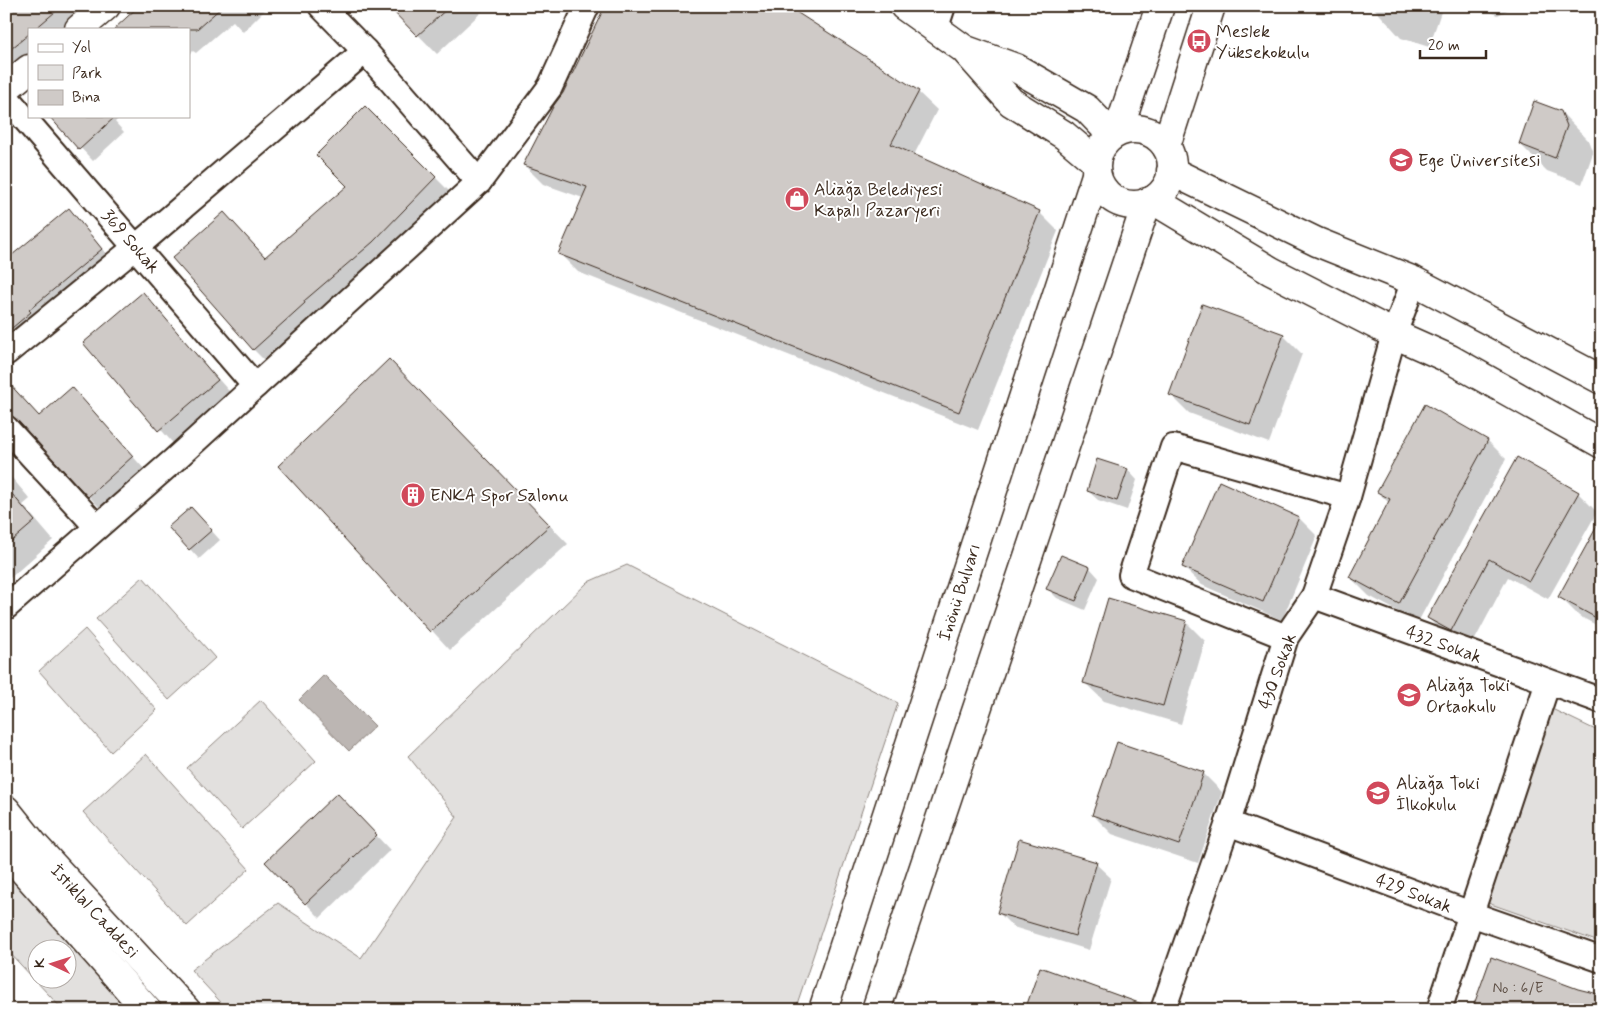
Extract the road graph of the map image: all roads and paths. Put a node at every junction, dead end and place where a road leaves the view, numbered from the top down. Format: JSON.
{"nodes":[{"id":1,"x":106,"y":6,"type":"edge"},
{"id":2,"x":321,"y":6,"type":"edge"},
{"id":3,"x":586,"y":6,"type":"edge"},
{"id":4,"x":904,"y":6,"type":"edge"},
{"id":5,"x":1160,"y":6,"type":"edge"},
{"id":6,"x":1211,"y":6,"type":"edge"},
{"id":7,"x":940,"y":17,"type":"edge"},
{"id":8,"x":79,"y":28,"type":"edge"},
{"id":9,"x":964,"y":49,"type":"junction"},
{"id":10,"x":365,"y":51,"type":"junction"},
{"id":11,"x":28,"y":70,"type":"edge"},
{"id":12,"x":6,"y":88,"type":"edge"},
{"id":13,"x":6,"y":97,"type":"edge"},
{"id":14,"x":1115,"y":133,"type":"junction"},
{"id":15,"x":1169,"y":159,"type":"junction"},
{"id":16,"x":1096,"y":168,"type":"junction"},
{"id":17,"x":479,"y":182,"type":"junction"},
{"id":18,"x":1150,"y":201,"type":"junction"},
{"id":19,"x":136,"y":247,"type":"junction"},
{"id":20,"x":1414,"y":281,"type":"junction"},
{"id":21,"x":1394,"y":334,"type":"junction"},
{"id":22,"x":6,"y":353,"type":"edge"},
{"id":23,"x":1602,"y":380,"type":"edge"},
{"id":24,"x":255,"y":386,"type":"junction"},
{"id":25,"x":6,"y":428,"type":"edge"},
{"id":26,"x":1602,"y":444,"type":"edge"},
{"id":27,"x":1348,"y":497,"type":"junction"},
{"id":28,"x":96,"y":526,"type":"junction"},
{"id":29,"x":1314,"y":596,"type":"junction"},
{"id":30,"x":6,"y":607,"type":"edge"},
{"id":31,"x":1286,"y":637,"type":"junction"},
{"id":32,"x":1548,"y":682,"type":"junction"},
{"id":33,"x":1602,"y":701,"type":"edge"},
{"id":34,"x":6,"y":810,"type":"edge"},
{"id":35,"x":1228,"y":823,"type":"junction"},
{"id":36,"x":6,"y":851,"type":"edge"},
{"id":37,"x":6,"y":860,"type":"edge"},
{"id":38,"x":38,"y":887,"type":"junction"},
{"id":39,"x":1471,"y":914,"type":"junction"},
{"id":40,"x":1602,"y":960,"type":"edge"},
{"id":41,"x":147,"y":1010,"type":"edge"},
{"id":42,"x":186,"y":1010,"type":"edge"},
{"id":43,"x":823,"y":1010,"type":"edge"},
{"id":44,"x":876,"y":1010,"type":"edge"},
{"id":45,"x":1162,"y":1010,"type":"edge"},
{"id":46,"x":1440,"y":1010,"type":"edge"}],
"edges":[{"from":1,"to":8,"type":"street"},
{"from":2,"to":10,"type":"street"},
{"from":3,"to":17,"type":"street"},
{"from":4,"to":7,"type":"street"},
{"from":5,"to":14,"type":"street"},
{"from":6,"to":15,"type":"street"},
{"from":7,"to":9,"type":"street"},
{"from":9,"to":14,"type":"street"},
{"from":9,"to":16,"type":"street"},
{"from":10,"to":17,"type":"street"},
{"from":10,"to":19,"type":"street"},
{"from":11,"to":12,"type":"street"},
{"from":13,"to":19,"type":"street","name":"369 Sokak"},
{"from":14,"to":15,"type":"street"},
{"from":14,"to":16,"type":"street"},
{"from":15,"to":18,"type":"street"},
{"from":15,"to":20,"type":"street"},
{"from":16,"to":18,"type":"street"},
{"from":16,"to":43,"type":"street","name":"İnönü Bulvarı"},
{"from":17,"to":24,"type":"street"},
{"from":18,"to":21,"type":"street"},
{"from":18,"to":44,"type":"street"},
{"from":19,"to":22,"type":"street"},
{"from":19,"to":24,"type":"street","name":"369 Sokak"},
{"from":20,"to":21,"type":"street","name":"430 Sokak"},
{"from":20,"to":23,"type":"street"},
{"from":21,"to":26,"type":"street"},
{"from":21,"to":27,"type":"street","name":"430 Sokak"},
{"from":24,"to":28,"type":"street"},
{"from":25,"to":28,"type":"street"},
{"from":27,"to":29,"type":"street","name":"430 Sokak"},
{"from":27,"to":31,"type":"street"},
{"from":28,"to":30,"type":"street"},
{"from":29,"to":31,"type":"street","name":"430 Sokak"},
{"from":29,"to":32,"type":"street","name":"432 Sokak"},
{"from":31,"to":35,"type":"street","name":"430 Sokak"},
{"from":32,"to":33,"type":"street","name":"432 Sokak"},
{"from":32,"to":39,"type":"street"},
{"from":34,"to":42,"type":"street","name":"İstiklal Caddesi"},
{"from":35,"to":39,"type":"street","name":"429 Sokak"},
{"from":35,"to":45,"type":"street","name":"430 Sokak"},
{"from":36,"to":38,"type":"street","name":"İstiklal Caddesi"},
{"from":37,"to":38,"type":"street"},
{"from":38,"to":41,"type":"street","name":"İstiklal Caddesi"},
{"from":39,"to":40,"type":"street","name":"429 Sokak"},
{"from":39,"to":46,"type":"street"}]}
